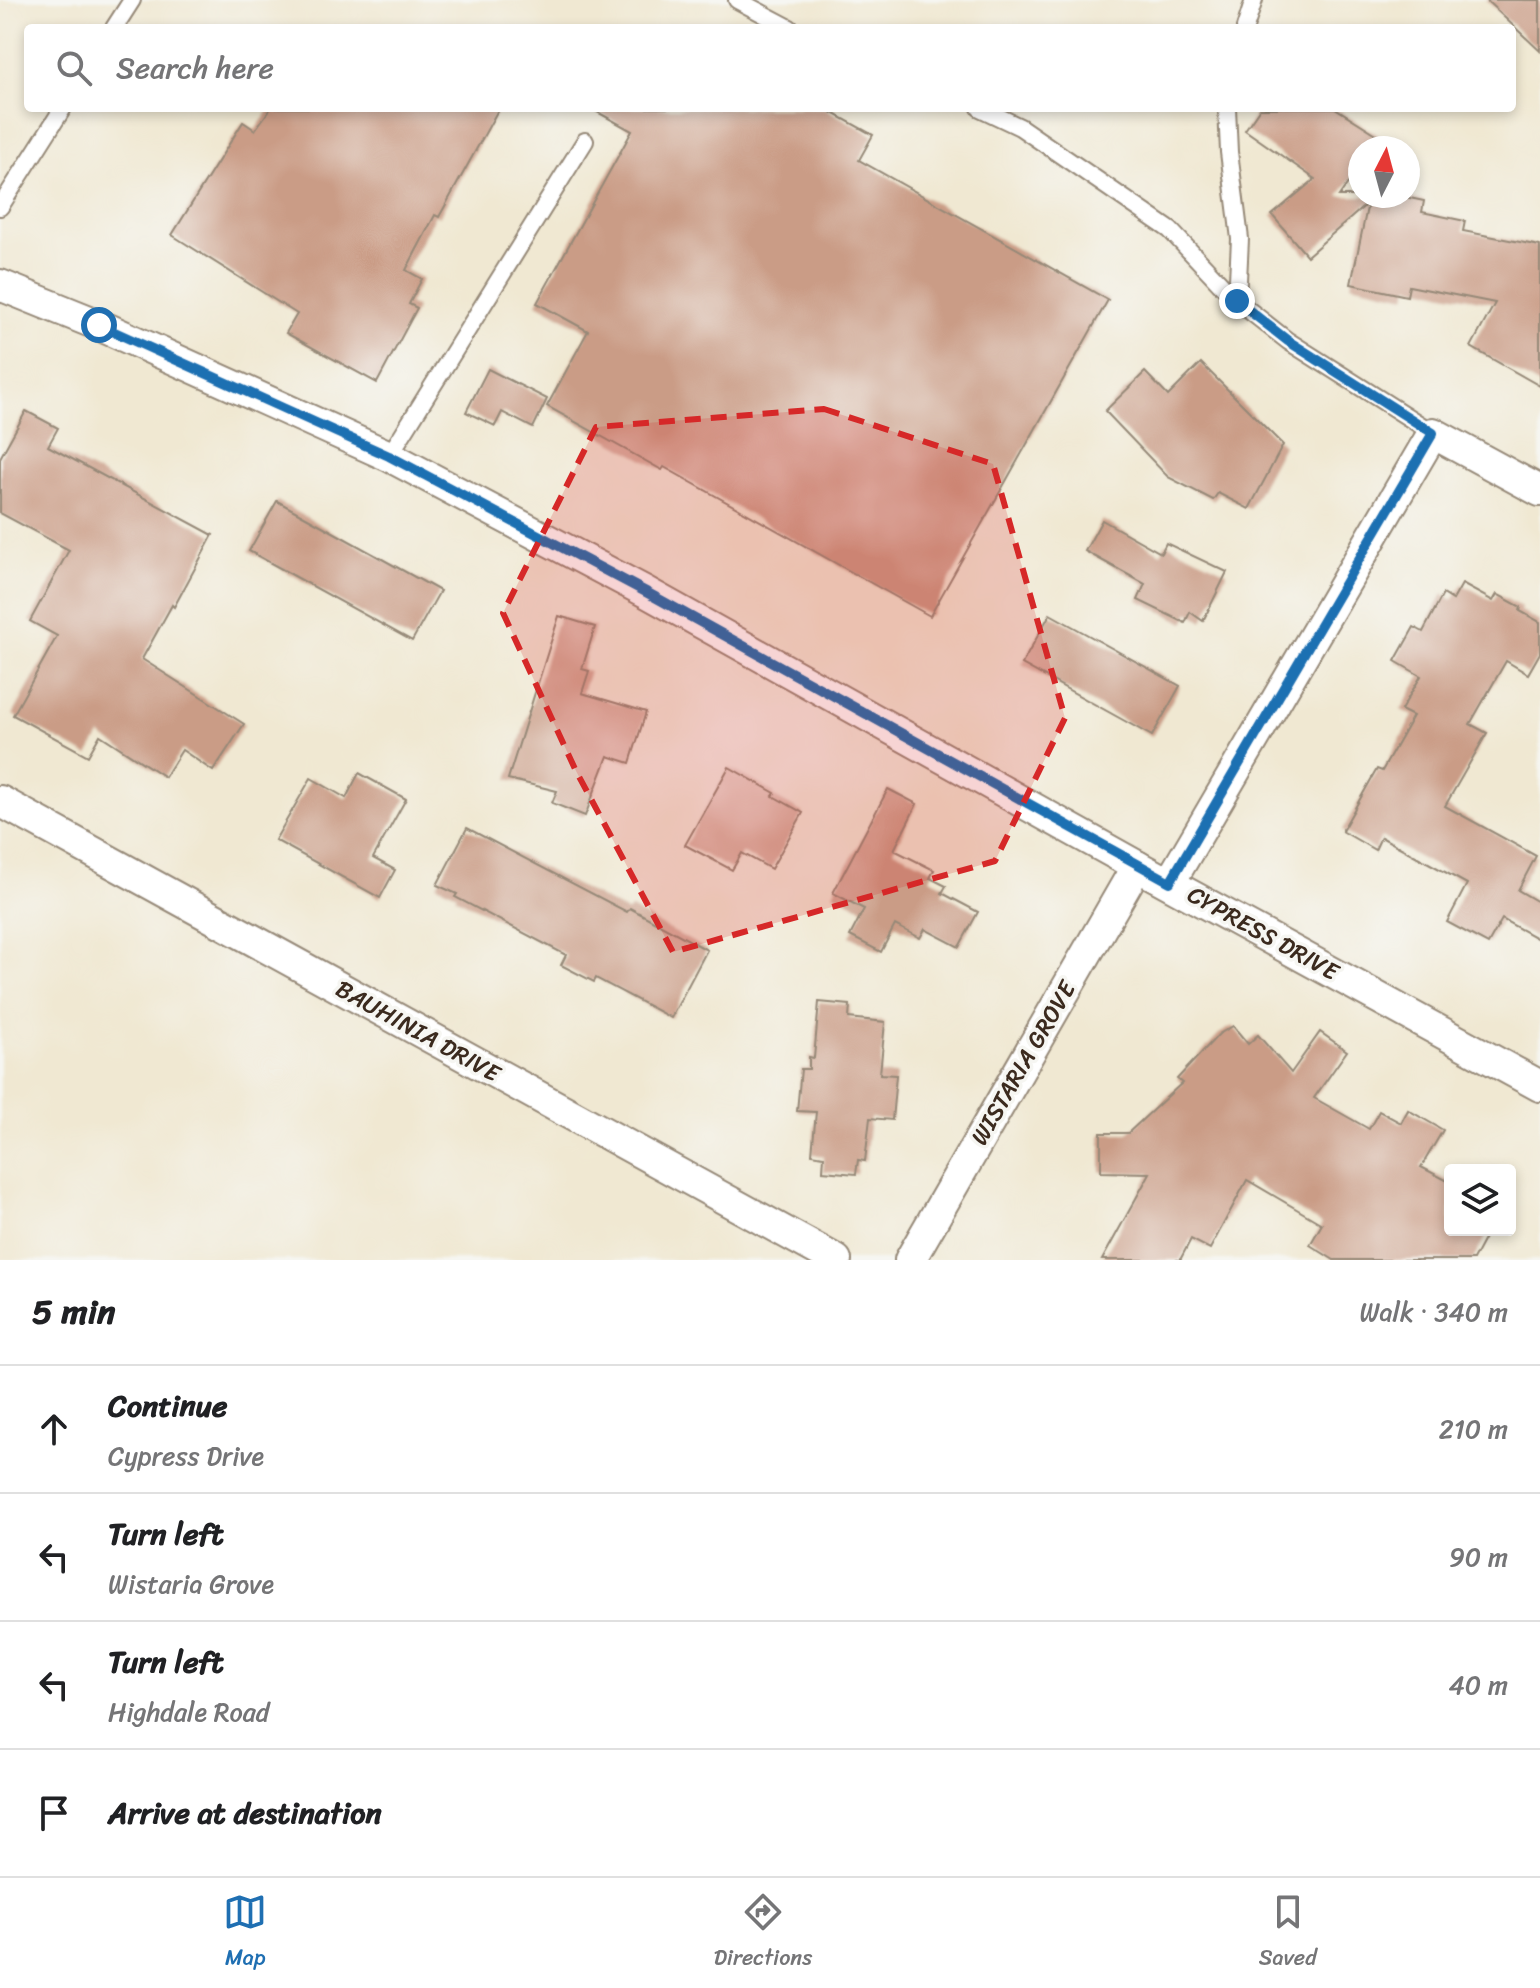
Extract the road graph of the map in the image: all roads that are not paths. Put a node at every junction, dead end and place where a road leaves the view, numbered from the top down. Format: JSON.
{"nodes":[{"id":1,"x":132,"y":0,"type":"edge"},
{"id":2,"x":737,"y":0,"type":"edge"},
{"id":3,"x":1254,"y":0,"type":"edge"},
{"id":4,"x":117,"y":24,"type":"edge"},
{"id":5,"x":782,"y":24,"type":"edge"},
{"id":6,"x":1246,"y":24,"type":"edge"},
{"id":7,"x":60,"y":112,"type":"edge"},
{"id":8,"x":988,"y":112,"type":"edge"},
{"id":9,"x":1227,"y":112,"type":"edge"},
{"id":10,"x":585,"y":141,"type":"dead end"},
{"id":11,"x":0,"y":207,"type":"edge"},
{"id":12,"x":0,"y":285,"type":"edge"},
{"id":13,"x":1237,"y":301,"type":"junction"},
{"id":14,"x":1433,"y":433,"type":"junction"},
{"id":15,"x":389,"y":456,"type":"junction"},
{"id":16,"x":1540,"y":491,"type":"edge"},
{"id":17,"x":0,"y":801,"type":"edge"},
{"id":18,"x":1137,"y":866,"type":"junction"},
{"id":19,"x":1170,"y":882,"type":"junction"},
{"id":20,"x":1540,"y":1086,"type":"edge"},
{"id":21,"x":836,"y":1260,"type":"edge"},
{"id":22,"x":910,"y":1260,"type":"edge"}],
"edges":[{"from":1,"to":4,"type":"lane"},
{"from":2,"to":5,"type":"lane"},
{"from":3,"to":6,"type":"lane"},
{"from":7,"to":11,"type":"lane"},
{"from":8,"to":13,"type":"lane"},
{"from":9,"to":13,"type":"lane"},
{"from":10,"to":15,"type":"lane"},
{"from":12,"to":15,"type":"street","name":"CYPRESS DRIVE"},
{"from":13,"to":14,"type":"lane"},
{"from":14,"to":16,"type":"street"},
{"from":14,"to":19,"type":"street"},
{"from":15,"to":18,"type":"street","name":"CYPRESS DRIVE"},
{"from":17,"to":21,"type":"street","name":"BAUHINIA DRIVE"},
{"from":18,"to":19,"type":"street","name":"CYPRESS DRIVE"},
{"from":18,"to":22,"type":"street","name":"WISTARIA GROVE"},
{"from":19,"to":20,"type":"street","name":"CYPRESS DRIVE"}]}
